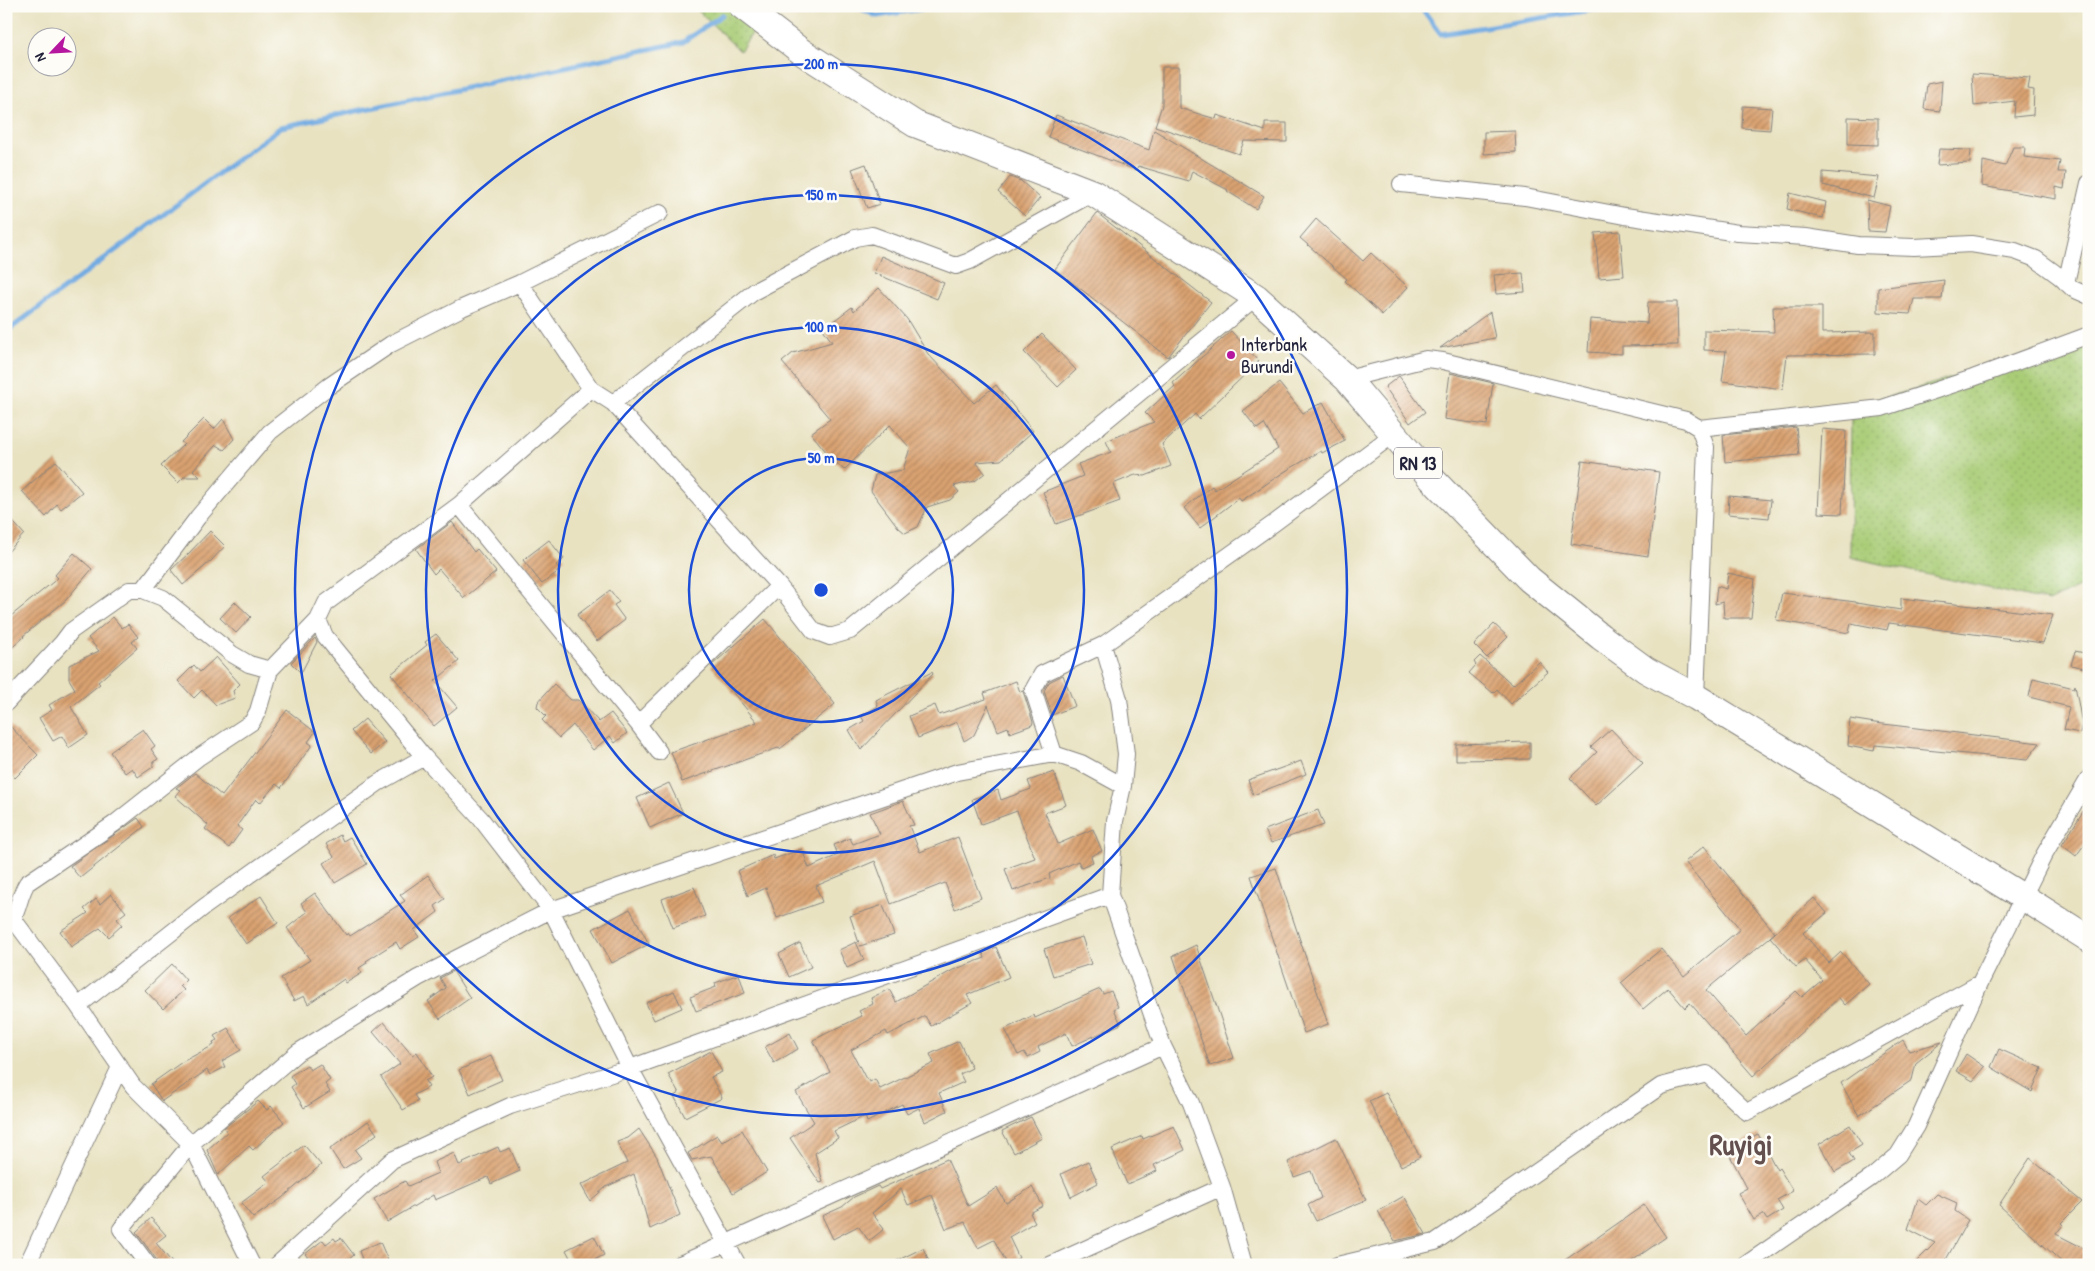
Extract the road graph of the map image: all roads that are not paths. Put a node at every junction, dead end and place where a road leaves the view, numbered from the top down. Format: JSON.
{"nodes":[{"id":1,"x":742,"y":6,"type":"edge"},
{"id":2,"x":2089,"y":183,"type":"edge"},
{"id":3,"x":1401,"y":184,"type":"dead end"},
{"id":4,"x":1093,"y":192,"type":"junction"},
{"id":5,"x":660,"y":213,"type":"dead end"},
{"id":6,"x":520,"y":283,"type":"junction"},
{"id":7,"x":2066,"y":283,"type":"junction"},
{"id":8,"x":2089,"y":296,"type":"edge"},
{"id":9,"x":1256,"y":297,"type":"junction"},
{"id":10,"x":2089,"y":335,"type":"edge"},
{"id":11,"x":1347,"y":379,"type":"junction"},
{"id":12,"x":591,"y":389,"type":"junction"},
{"id":13,"x":613,"y":404,"type":"junction"},
{"id":14,"x":1699,"y":428,"type":"junction"},
{"id":15,"x":1394,"y":434,"type":"junction"},
{"id":16,"x":459,"y":505,"type":"junction"},
{"id":17,"x":779,"y":586,"type":"junction"},
{"id":18,"x":143,"y":590,"type":"junction"},
{"id":19,"x":318,"y":620,"type":"junction"},
{"id":20,"x":1103,"y":645,"type":"junction"},
{"id":21,"x":270,"y":670,"type":"junction"},
{"id":22,"x":1696,"y":696,"type":"junction"},
{"id":23,"x":6,"y":703,"type":"edge"},
{"id":24,"x":638,"y":724,"type":"junction"},
{"id":25,"x":659,"y":752,"type":"dead end"},
{"id":26,"x":1054,"y":754,"type":"junction"},
{"id":27,"x":424,"y":757,"type":"junction"},
{"id":28,"x":2089,"y":778,"type":"edge"},
{"id":29,"x":1123,"y":786,"type":"junction"},
{"id":30,"x":1110,"y":895,"type":"junction"},
{"id":31,"x":2023,"y":897,"type":"junction"},
{"id":32,"x":551,"y":910,"type":"junction"},
{"id":33,"x":10,"y":923,"type":"edge"},
{"id":34,"x":2089,"y":939,"type":"edge"},
{"id":35,"x":1980,"y":983,"type":"junction"},
{"id":36,"x":78,"y":1006,"type":"junction"},
{"id":37,"x":1163,"y":1046,"type":"junction"},
{"id":38,"x":120,"y":1067,"type":"junction"},
{"id":39,"x":630,"y":1068,"type":"junction"},
{"id":40,"x":192,"y":1144,"type":"junction"},
{"id":41,"x":1222,"y":1187,"type":"junction"},
{"id":42,"x":725,"y":1242,"type":"junction"},
{"id":43,"x":27,"y":1265,"type":"edge"},
{"id":44,"x":148,"y":1265,"type":"edge"},
{"id":45,"x":252,"y":1265,"type":"edge"},
{"id":46,"x":277,"y":1265,"type":"edge"},
{"id":47,"x":678,"y":1265,"type":"edge"},
{"id":48,"x":738,"y":1265,"type":"edge"},
{"id":49,"x":1050,"y":1265,"type":"edge"},
{"id":50,"x":1244,"y":1265,"type":"edge"},
{"id":51,"x":1337,"y":1265,"type":"edge"},
{"id":52,"x":1745,"y":1265,"type":"edge"}],
"edges":[{"from":1,"to":4,"type":"main road","number":"RN 13"},
{"from":2,"to":7,"type":"street"},
{"from":3,"to":7,"type":"street"},
{"from":4,"to":9,"type":"main road","number":"RN 13"},
{"from":4,"to":13,"type":"street"},
{"from":5,"to":6,"type":"street"},
{"from":6,"to":12,"type":"street"},
{"from":6,"to":18,"type":"street"},
{"from":7,"to":8,"type":"street"},
{"from":9,"to":11,"type":"main road","number":"RN 13"},
{"from":9,"to":17,"type":"street"},
{"from":10,"to":14,"type":"street"},
{"from":11,"to":14,"type":"street"},
{"from":11,"to":15,"type":"main road","number":"RN 13"},
{"from":12,"to":13,"type":"street"},
{"from":12,"to":16,"type":"street"},
{"from":13,"to":17,"type":"street"},
{"from":14,"to":22,"type":"street"},
{"from":15,"to":20,"type":"street"},
{"from":15,"to":22,"type":"main road","number":"RN 13"},
{"from":16,"to":19,"type":"street"},
{"from":16,"to":24,"type":"street"},
{"from":17,"to":24,"type":"street"},
{"from":18,"to":21,"type":"street"},
{"from":18,"to":23,"type":"street"},
{"from":19,"to":21,"type":"street"},
{"from":19,"to":27,"type":"street"},
{"from":20,"to":26,"type":"street"},
{"from":20,"to":29,"type":"street"},
{"from":21,"to":33,"type":"street"},
{"from":22,"to":31,"type":"main road","number":"RN 13"},
{"from":24,"to":25,"type":"street"},
{"from":26,"to":29,"type":"street"},
{"from":26,"to":32,"type":"street"},
{"from":27,"to":32,"type":"street"},
{"from":27,"to":36,"type":"street"},
{"from":28,"to":31,"type":"street"},
{"from":29,"to":30,"type":"street"},
{"from":30,"to":37,"type":"street"},
{"from":30,"to":39,"type":"street"},
{"from":31,"to":34,"type":"main road","number":"RN 13"},
{"from":31,"to":35,"type":"street"},
{"from":32,"to":39,"type":"street"},
{"from":32,"to":40,"type":"street"},
{"from":33,"to":36,"type":"street"},
{"from":35,"to":51,"type":"street"},
{"from":35,"to":52,"type":"street"},
{"from":36,"to":38,"type":"street"},
{"from":37,"to":41,"type":"street"},
{"from":37,"to":42,"type":"street"},
{"from":38,"to":40,"type":"street"},
{"from":38,"to":43,"type":"street"},
{"from":39,"to":42,"type":"street"},
{"from":39,"to":46,"type":"street"},
{"from":40,"to":44,"type":"street"},
{"from":40,"to":45,"type":"street"},
{"from":41,"to":49,"type":"street"},
{"from":41,"to":50,"type":"street"},
{"from":42,"to":47,"type":"street"},
{"from":42,"to":48,"type":"street"}]}
